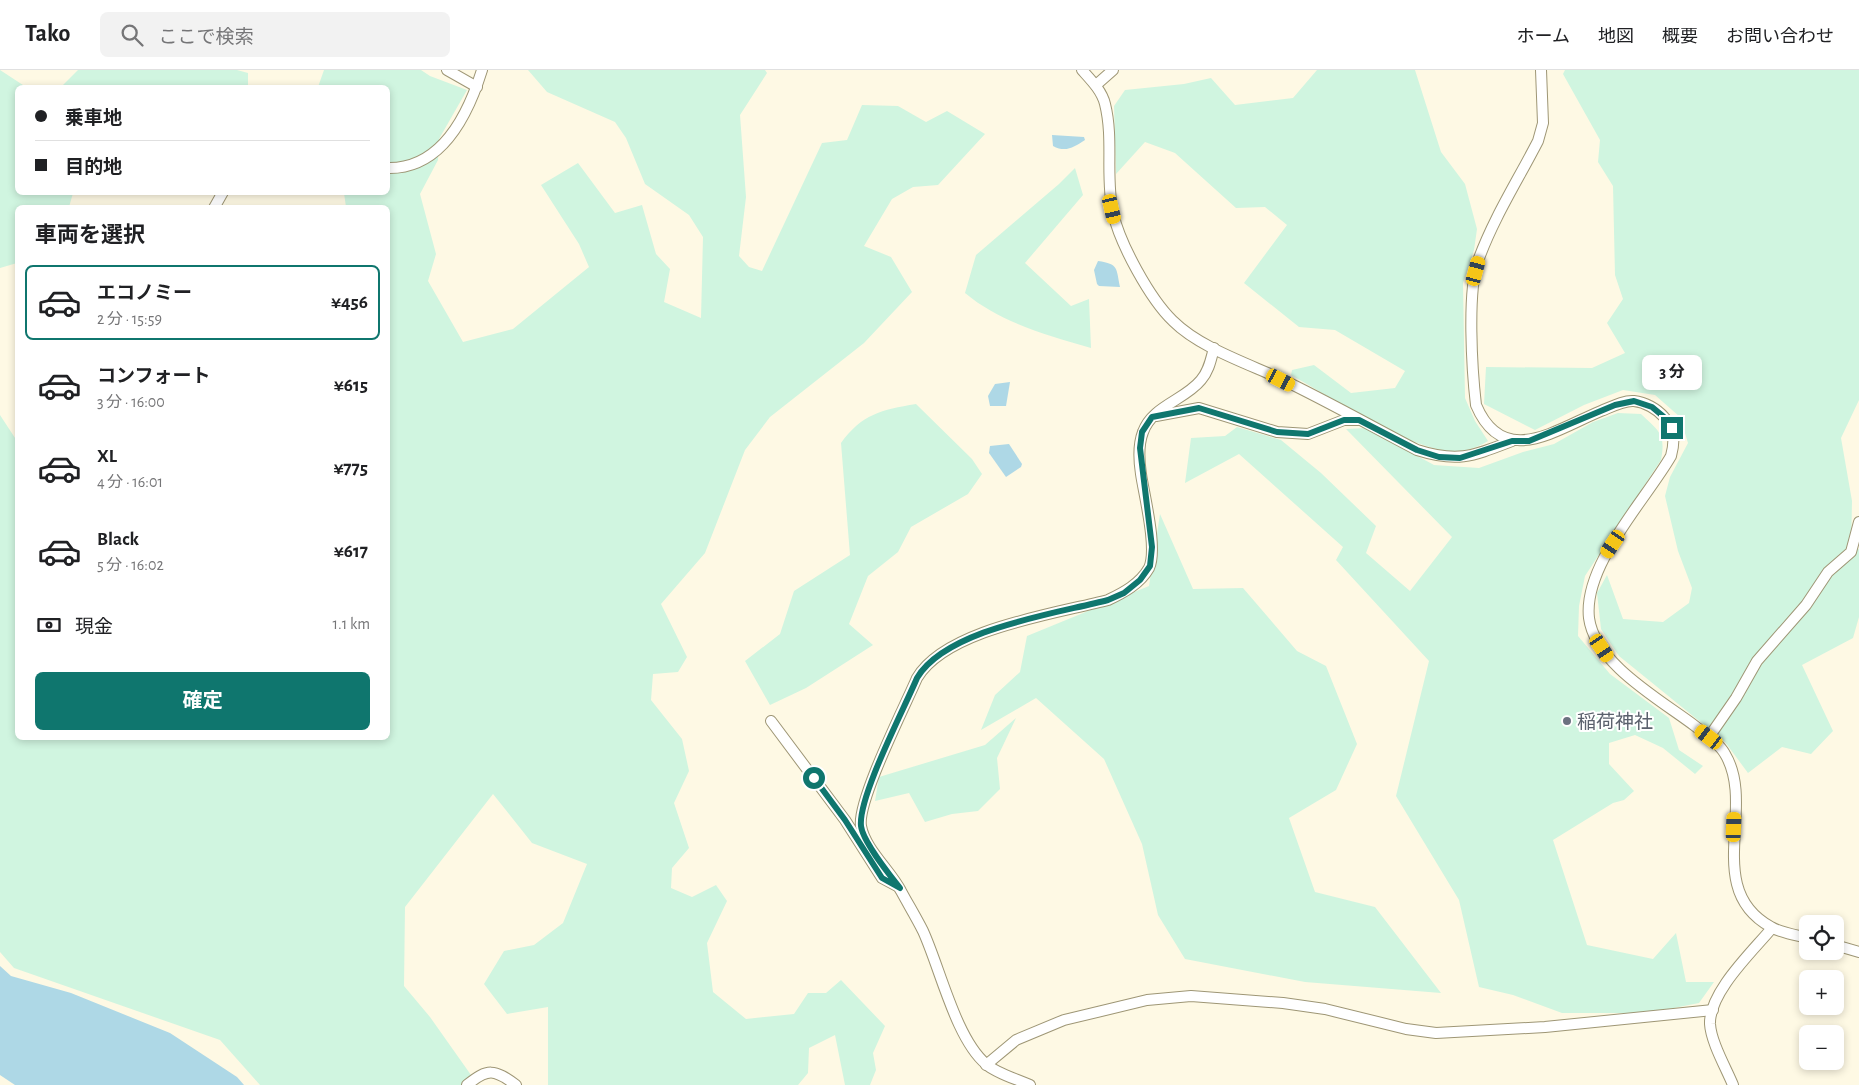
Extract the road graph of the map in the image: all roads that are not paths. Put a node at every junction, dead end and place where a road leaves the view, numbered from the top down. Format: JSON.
{"nodes":[{"id":1,"x":446,"y":70,"type":"edge"},
{"id":2,"x":482,"y":70,"type":"edge"},
{"id":3,"x":1082,"y":70,"type":"edge"},
{"id":4,"x":1113,"y":70,"type":"edge"},
{"id":5,"x":1541,"y":70,"type":"edge"},
{"id":6,"x":1096,"y":85,"type":"junction"},
{"id":7,"x":477,"y":87,"type":"junction"},
{"id":8,"x":390,"y":168,"type":"edge"},
{"id":9,"x":1214,"y":348,"type":"junction"},
{"id":10,"x":1152,"y":417,"type":"junction"},
{"id":11,"x":1359,"y":420,"type":"junction"},
{"id":12,"x":1512,"y":441,"type":"junction"},
{"id":13,"x":1859,"y":522,"type":"edge"},
{"id":14,"x":771,"y":721,"type":"dead end"},
{"id":15,"x":1709,"y":737,"type":"junction"},
{"id":16,"x":900,"y":888,"type":"junction"},
{"id":17,"x":1772,"y":928,"type":"junction"},
{"id":18,"x":1799,"y":936,"type":"edge"},
{"id":19,"x":1844,"y":947,"type":"edge"},
{"id":20,"x":1859,"y":952,"type":"edge"},
{"id":21,"x":1713,"y":1010,"type":"junction"},
{"id":22,"x":986,"y":1065,"type":"junction"},
{"id":23,"x":466,"y":1085,"type":"edge"},
{"id":24,"x":516,"y":1085,"type":"edge"},
{"id":25,"x":1030,"y":1085,"type":"edge"},
{"id":26,"x":1733,"y":1085,"type":"edge"}],
"edges":[{"from":1,"to":7,"type":"street"},
{"from":2,"to":7,"type":"street"},
{"from":3,"to":6,"type":"street"},
{"from":4,"to":6,"type":"street"},
{"from":5,"to":12,"type":"street"},
{"from":6,"to":9,"type":"street"},
{"from":7,"to":8,"type":"street"},
{"from":9,"to":10,"type":"street"},
{"from":9,"to":11,"type":"street"},
{"from":10,"to":11,"type":"street"},
{"from":10,"to":16,"type":"street"},
{"from":11,"to":12,"type":"street"},
{"from":12,"to":15,"type":"street"},
{"from":13,"to":15,"type":"street"},
{"from":14,"to":16,"type":"street"},
{"from":15,"to":17,"type":"street"},
{"from":16,"to":22,"type":"street"},
{"from":17,"to":18,"type":"street"},
{"from":17,"to":21,"type":"street"},
{"from":19,"to":20,"type":"street"},
{"from":21,"to":22,"type":"street"},
{"from":21,"to":26,"type":"street"},
{"from":22,"to":25,"type":"street"},
{"from":23,"to":24,"type":"street"}]}
